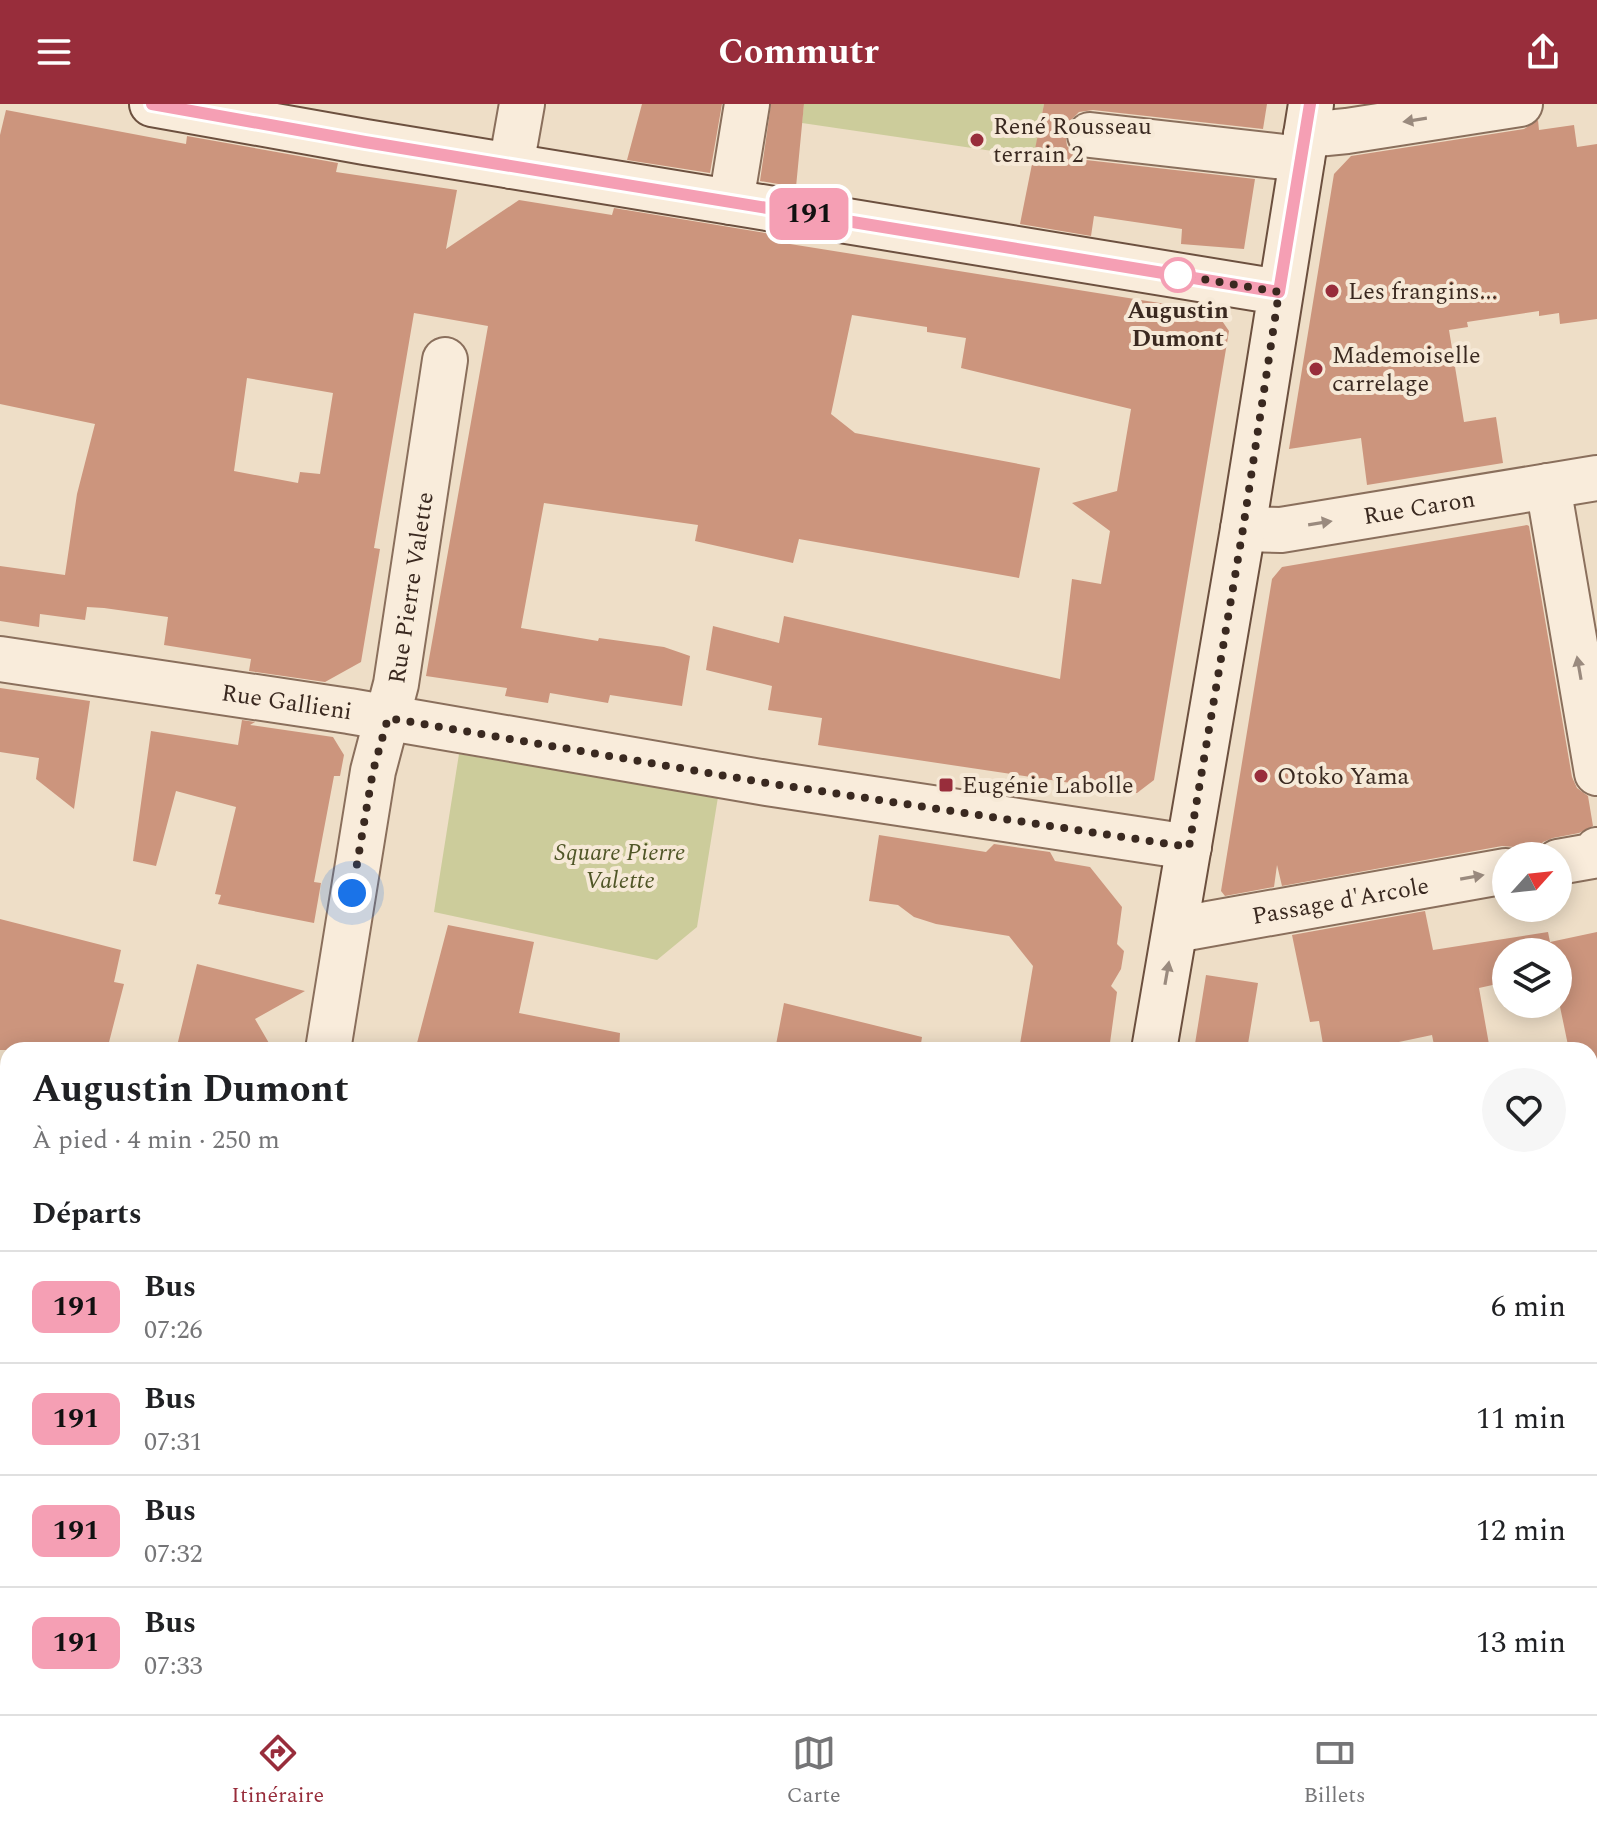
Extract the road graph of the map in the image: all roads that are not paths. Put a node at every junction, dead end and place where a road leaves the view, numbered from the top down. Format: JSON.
{"nodes":[{"id":1,"x":152,"y":104,"type":"edge"},
{"id":2,"x":522,"y":104,"type":"edge"},
{"id":3,"x":747,"y":104,"type":"edge"},
{"id":4,"x":1520,"y":104,"type":"edge"},
{"id":5,"x":1306,"y":133,"type":"edge"},
{"id":6,"x":1090,"y":135,"type":"dead end"},
{"id":7,"x":511,"y":166,"type":"junction"},
{"id":8,"x":731,"y":202,"type":"junction"},
{"id":9,"x":1279,"y":292,"type":"junction"},
{"id":10,"x":445,"y":360,"type":"dead end"},
{"id":11,"x":1597,"y":478,"type":"edge"},
{"id":12,"x":1548,"y":486,"type":"junction"},
{"id":13,"x":1243,"y":529,"type":"junction"},
{"id":14,"x":0,"y":659,"type":"edge"},
{"id":15,"x":388,"y":718,"type":"junction"},
{"id":16,"x":1597,"y":773,"type":"edge"},
{"id":17,"x":1189,"y":847,"type":"junction"},
{"id":18,"x":1597,"y":850,"type":"edge"},
{"id":19,"x":1572,"y":860,"type":"edge"},
{"id":20,"x":1492,"y":873,"type":"edge"},
{"id":21,"x":1175,"y":930,"type":"junction"},
{"id":22,"x":329,"y":1042,"type":"edge"},
{"id":23,"x":1155,"y":1042,"type":"edge"}],
"edges":[{"from":1,"to":7,"type":"street"},
{"from":2,"to":7,"type":"street"},
{"from":3,"to":8,"type":"street"},
{"from":4,"to":5,"type":"street","one_way":true},
{"from":5,"to":6,"type":"street"},
{"from":5,"to":9,"type":"street"},
{"from":7,"to":8,"type":"street"},
{"from":8,"to":9,"type":"street"},
{"from":9,"to":13,"type":"street"},
{"from":10,"to":15,"type":"street","name":"Rue Pierre Valette"},
{"from":11,"to":12,"type":"street","name":"Rue Caron"},
{"from":13,"to":12,"type":"street","name":"Rue Caron","one_way":true},
{"from":16,"to":12,"type":"street","one_way":true},
{"from":13,"to":17,"type":"street"},
{"from":14,"to":15,"type":"street","name":"Rue Gallieni"},
{"from":15,"to":17,"type":"street","name":"Rue Gallieni"},
{"from":15,"to":22,"type":"street","name":"Rue Pierre Valette"},
{"from":17,"to":21,"type":"street"},
{"from":18,"to":19,"type":"street"},
{"from":21,"to":20,"type":"street","name":"Passage d'Arcole","one_way":true},
{"from":23,"to":21,"type":"street","one_way":true}]}
